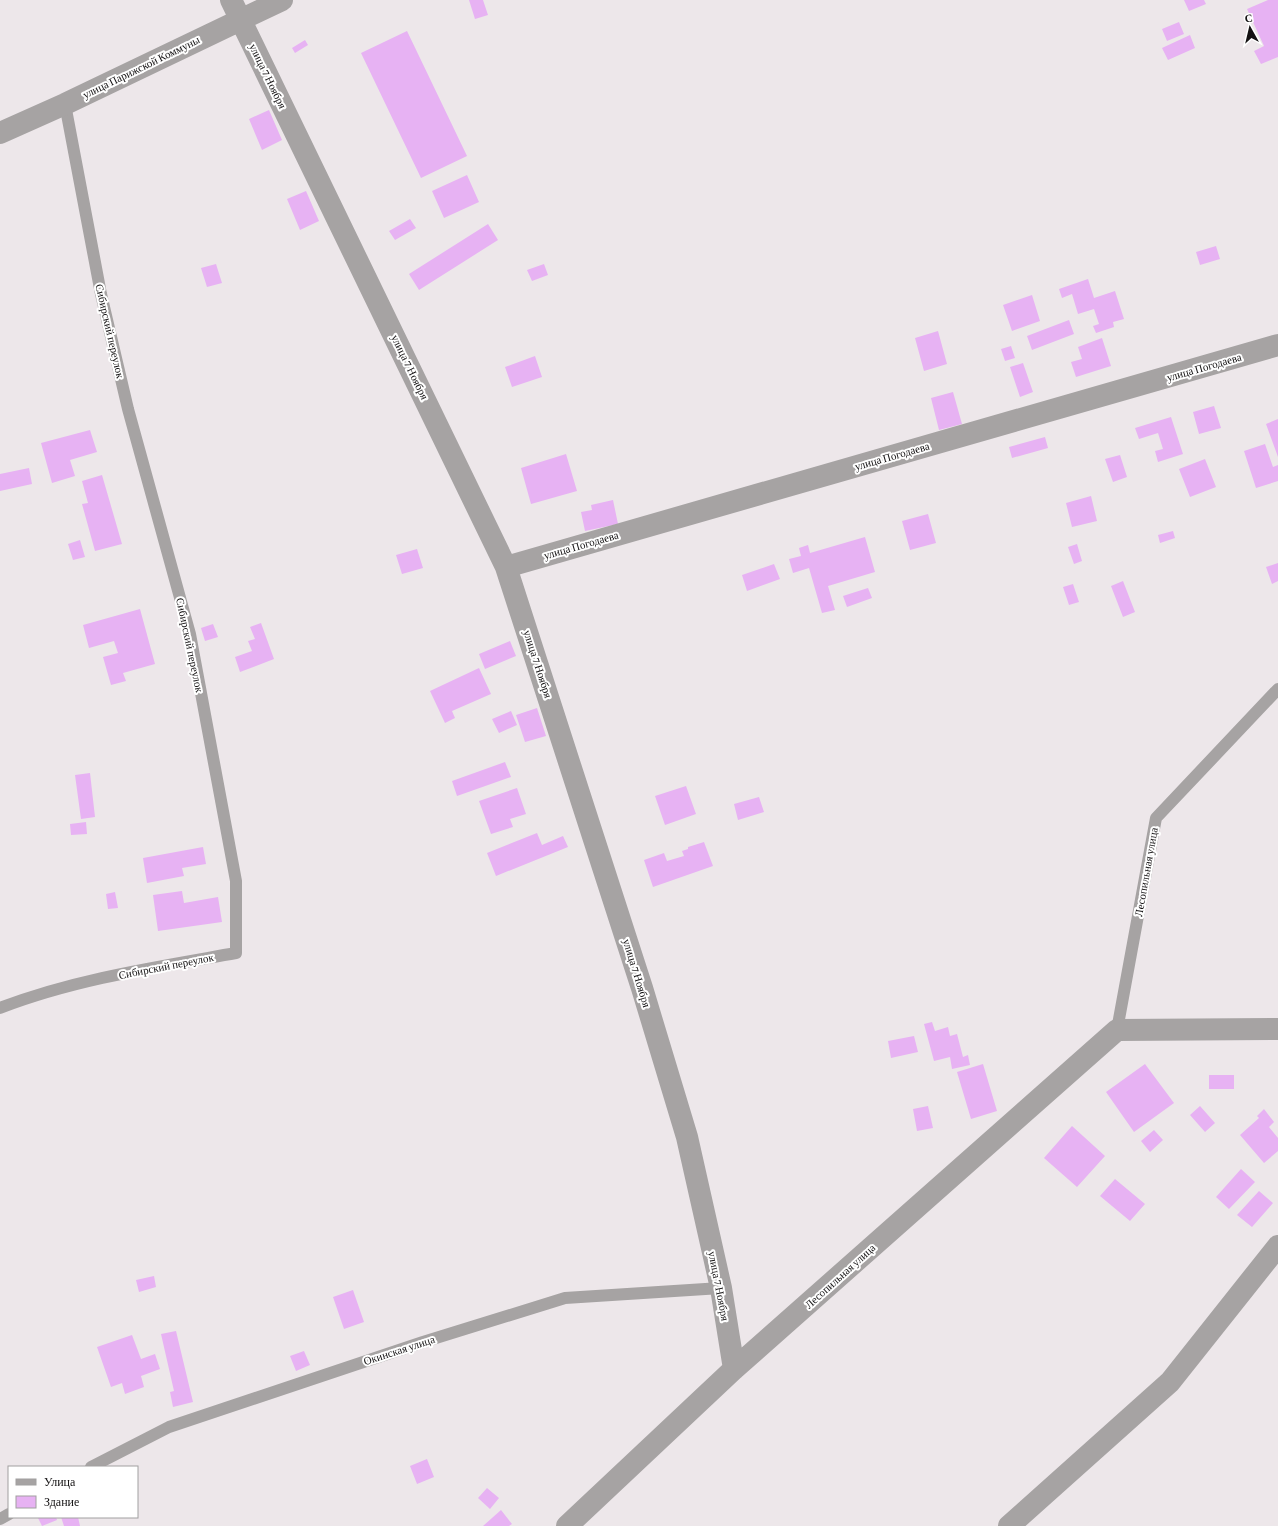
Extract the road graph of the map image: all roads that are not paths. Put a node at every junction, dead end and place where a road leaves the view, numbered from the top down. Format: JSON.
{"nodes":[{"id":1,"x":231,"y":0,"type":"edge"},
{"id":2,"x":282,"y":0,"type":"edge"},
{"id":3,"x":241,"y":20,"type":"junction"},
{"id":4,"x":65,"y":104,"type":"junction"},
{"id":5,"x":0,"y":133,"type":"edge"},
{"id":6,"x":1278,"y":345,"type":"edge"},
{"id":7,"x":506,"y":566,"type":"junction"},
{"id":8,"x":1278,"y":689,"type":"edge"},
{"id":9,"x":0,"y":1008,"type":"edge"},
{"id":10,"x":1278,"y":1029,"type":"edge"},
{"id":11,"x":1117,"y":1030,"type":"junction"},
{"id":12,"x":1278,"y":1246,"type":"edge"},
{"id":13,"x":720,"y":1288,"type":"junction"},
{"id":14,"x":734,"y":1369,"type":"junction"},
{"id":15,"x":93,"y":1466,"type":"edge"},
{"id":16,"x":567,"y":1526,"type":"edge"},
{"id":17,"x":1009,"y":1526,"type":"edge"}],
"edges":[{"from":1,"to":3,"type":"street","name":"улица 7 Ноября"},
{"from":2,"to":3,"type":"street","name":"улица Парижской Коммуны"},
{"from":3,"to":4,"type":"street","name":"улица Парижской Коммуны"},
{"from":3,"to":7,"type":"street","name":"улица 7 Ноября"},
{"from":4,"to":5,"type":"street","name":"улица Парижской Коммуны"},
{"from":4,"to":9,"type":"lane","name":"Сибирский переулок"},
{"from":6,"to":7,"type":"street","name":"улица Погодаева"},
{"from":7,"to":13,"type":"street","name":"улица 7 Ноября"},
{"from":8,"to":11,"type":"lane","name":"Лесопильная улица"},
{"from":10,"to":11,"type":"street"},
{"from":11,"to":14,"type":"street","name":"Лесопильная улица"},
{"from":12,"to":17,"type":"street"},
{"from":13,"to":14,"type":"street","name":"улица 7 Ноября"},
{"from":13,"to":15,"type":"lane","name":"Окинская улица"},
{"from":14,"to":16,"type":"street","name":"Лесопильная улица"}]}
